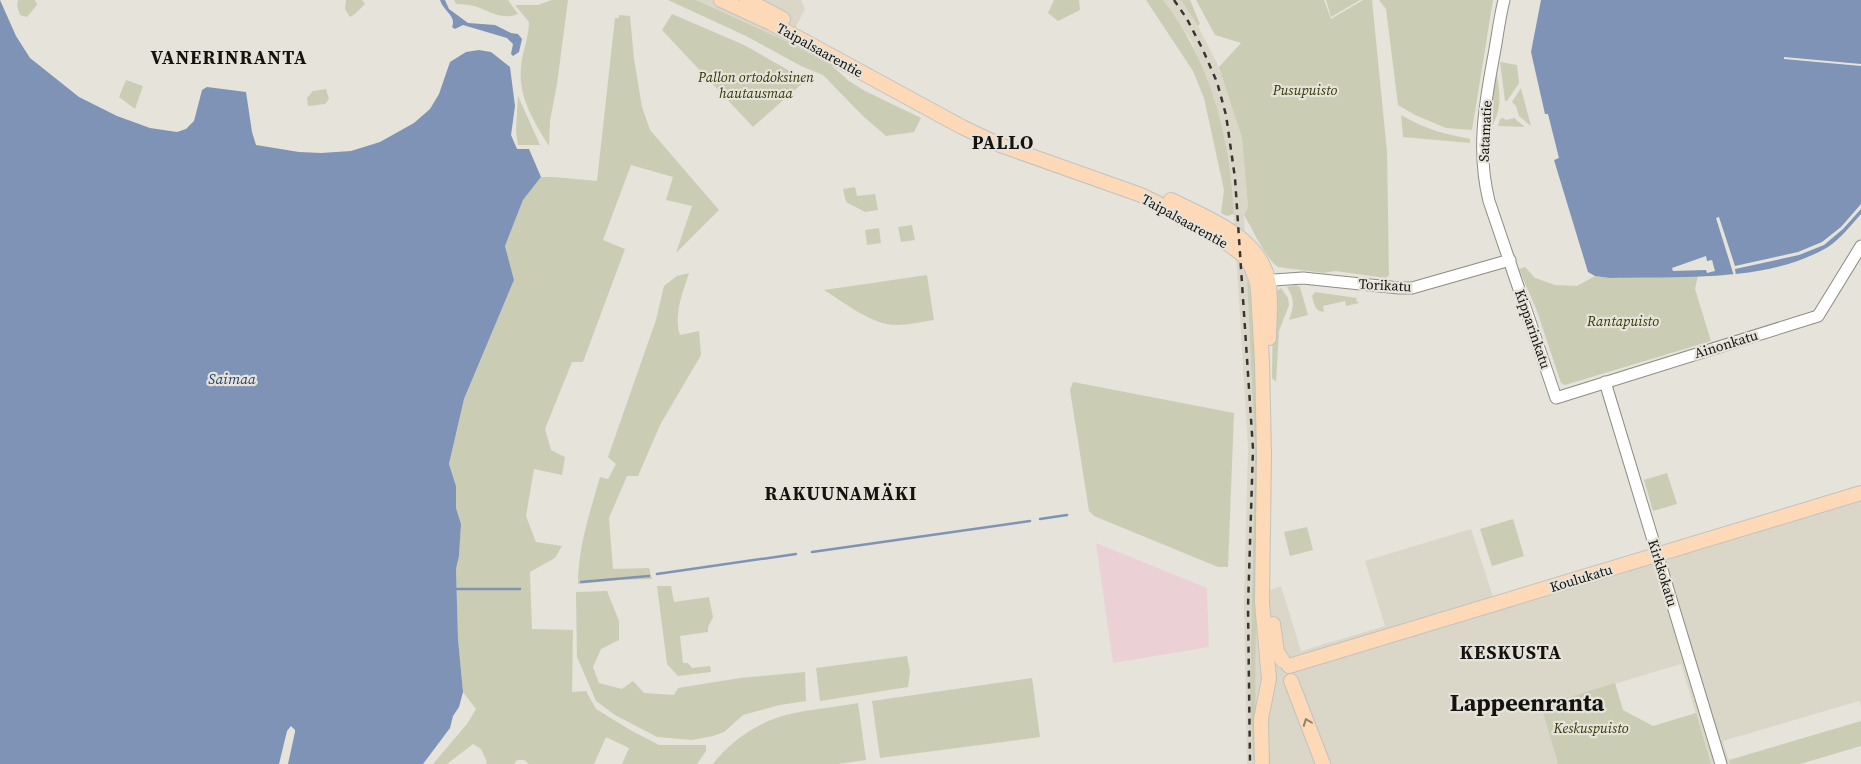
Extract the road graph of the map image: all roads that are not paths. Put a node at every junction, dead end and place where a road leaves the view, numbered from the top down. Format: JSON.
{"nodes":[{"id":1,"x":721,"y":0,"type":"edge"},
{"id":2,"x":747,"y":0,"type":"edge"},
{"id":3,"x":1504,"y":0,"type":"edge"},
{"id":4,"x":1861,"y":246,"type":"edge"},
{"id":5,"x":1510,"y":260,"type":"junction"},
{"id":6,"x":1263,"y":281,"type":"junction"},
{"id":7,"x":1605,"y":382,"type":"junction"},
{"id":8,"x":1556,"y":398,"type":"joint"},
{"id":9,"x":1861,"y":493,"type":"edge"},
{"id":10,"x":1658,"y":555,"type":"junction"},
{"id":11,"x":1291,"y":669,"type":"junction"},
{"id":12,"x":1268,"y":674,"type":"junction"},
{"id":13,"x":1262,"y":764,"type":"edge"},
{"id":14,"x":1322,"y":764,"type":"edge"},
{"id":15,"x":1721,"y":764,"type":"edge"}],
"edges":[{"from":1,"to":6,"type":"main road","name":"Taipalsaarentie"},
{"from":2,"to":6,"type":"main road","name":"Taipalsaarentie"},
{"from":3,"to":5,"type":"street","name":"Satamatie"},
{"from":4,"to":7,"type":"street","name":"Ainonkatu"},
{"from":5,"to":6,"type":"street","name":"Torikatu"},
{"from":5,"to":8,"type":"street","name":"Kipparinkatu"},
{"from":6,"to":11,"type":"main road","name":"Taipalsaarentie"},
{"from":6,"to":12,"type":"main road","name":"Taipalsaarentie"},
{"from":7,"to":8,"type":"street","name":"Ainonkatu"},
{"from":7,"to":10,"type":"street","name":"Kirkkokatu"},
{"from":9,"to":10,"type":"main road","name":"Koulukatu"},
{"from":10,"to":11,"type":"main road","name":"Koulukatu"},
{"from":10,"to":15,"type":"street","name":"Kirkkokatu"},
{"from":11,"to":12,"type":"main road"},
{"from":11,"to":12,"type":"main road"},
{"from":14,"to":11,"type":"main road","name":"Taipalsaarentie","one_way":true},
{"from":12,"to":13,"type":"main road","name":"Taipalsaarentie"}]}
